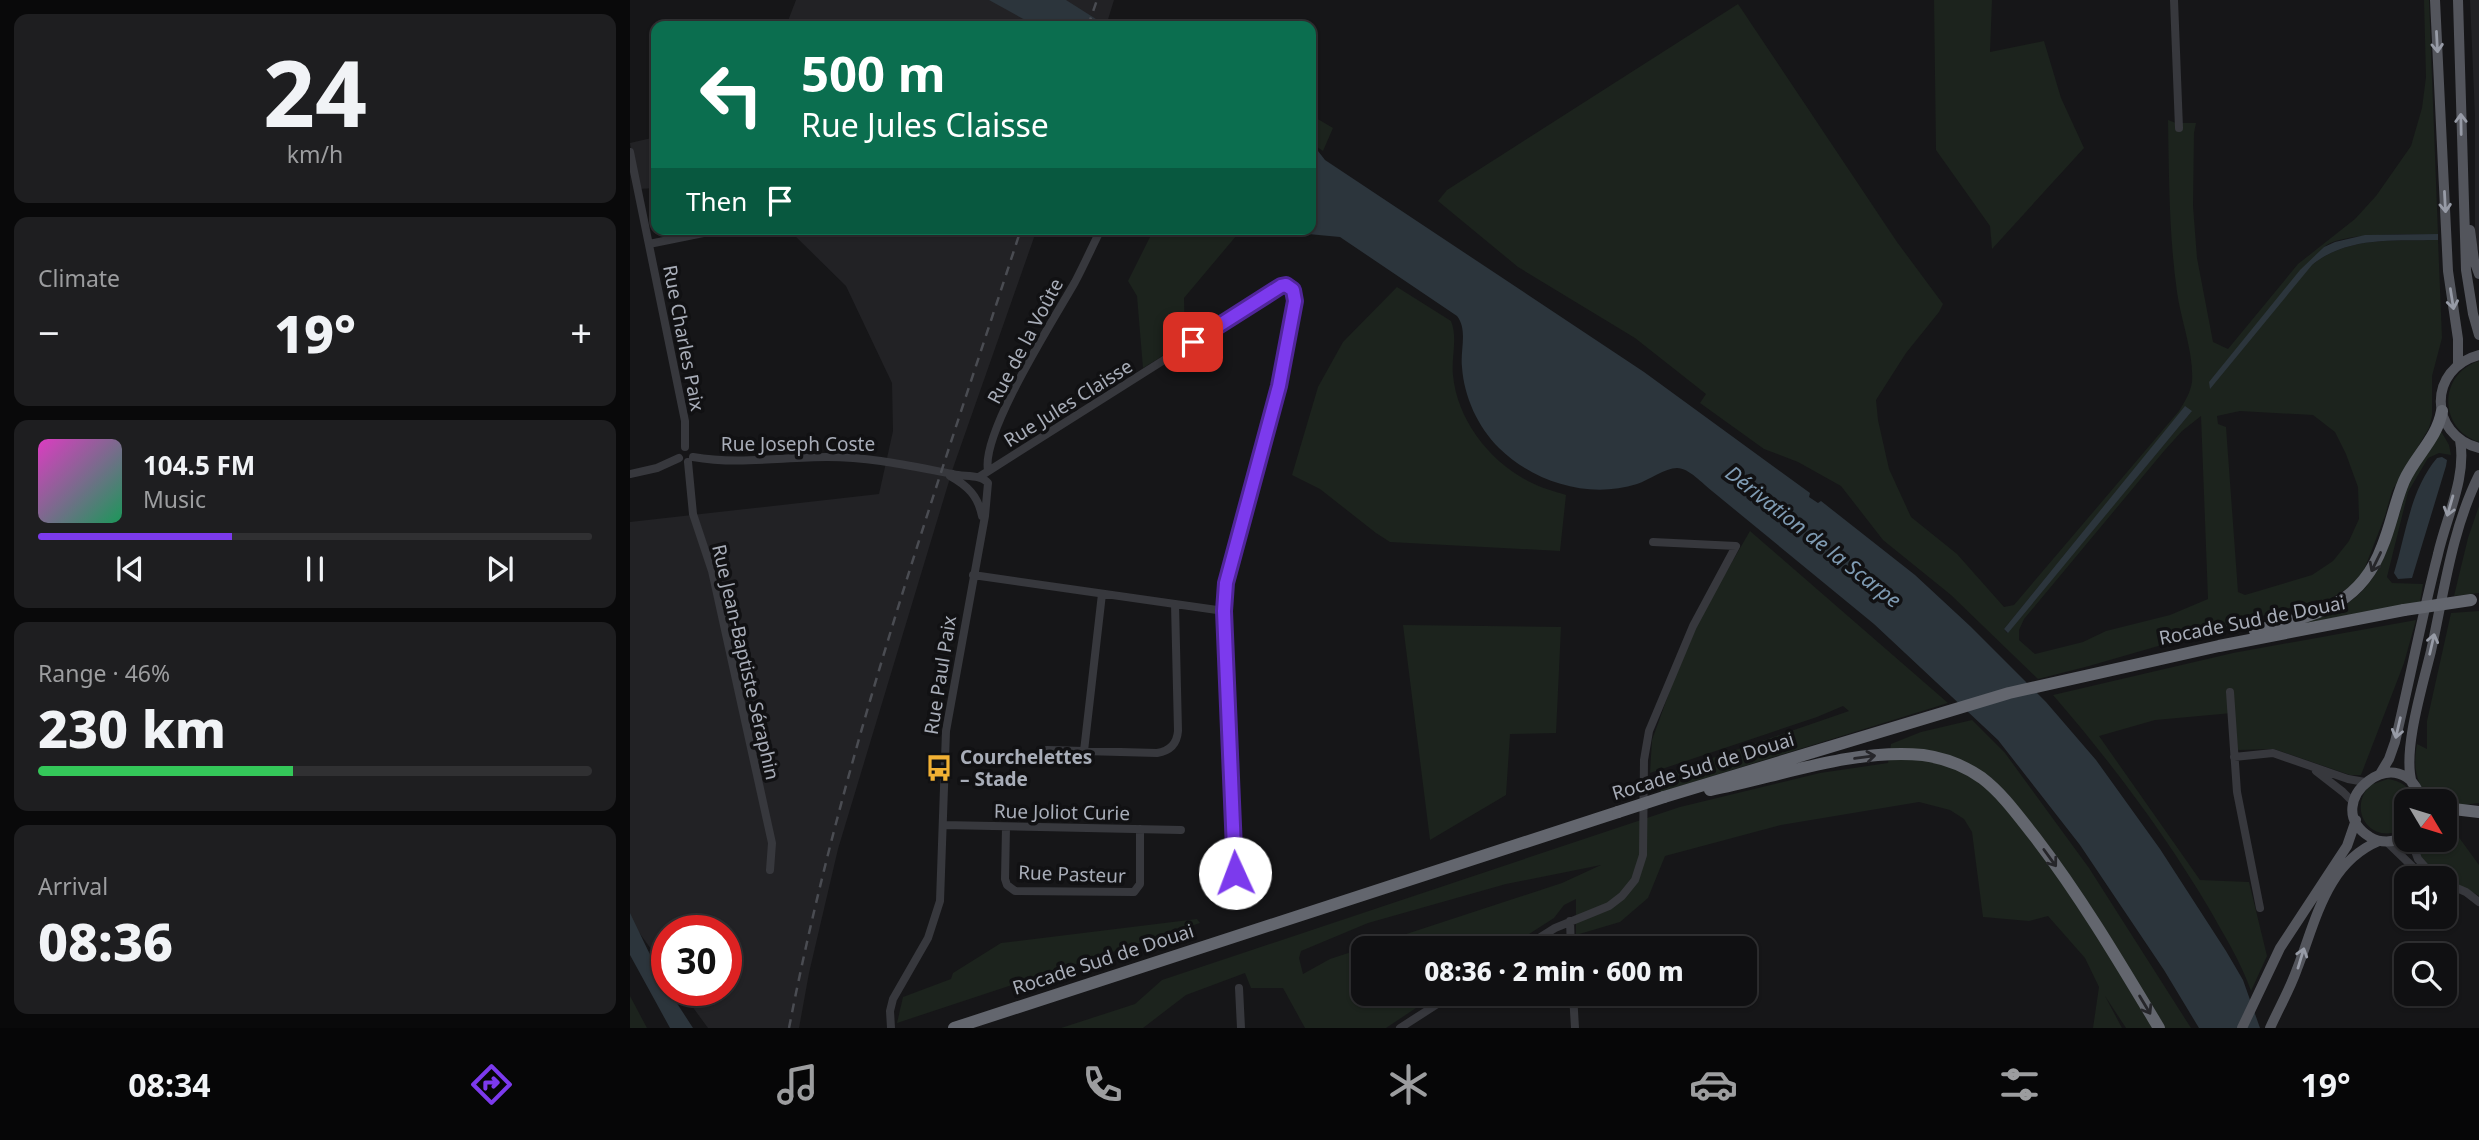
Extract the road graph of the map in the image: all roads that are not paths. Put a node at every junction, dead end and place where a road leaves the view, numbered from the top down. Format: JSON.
{"nodes":[{"id":1,"x":2174,"y":0,"type":"edge"},
{"id":2,"x":2435,"y":0,"type":"edge"},
{"id":3,"x":2458,"y":0,"type":"edge"},
{"id":4,"x":2179,"y":128,"type":"dead end"},
{"id":5,"x":630,"y":152,"type":"edge"},
{"id":6,"x":2463,"y":193,"type":"junction"},
{"id":7,"x":693,"y":235,"type":"edge"},
{"id":8,"x":1098,"y":235,"type":"edge"},
{"id":9,"x":649,"y":244,"type":"junction"},
{"id":10,"x":2479,"y":274,"type":"edge"},
{"id":11,"x":2479,"y":335,"type":"edge"},
{"id":12,"x":2479,"y":355,"type":"edge"},
{"id":13,"x":2458,"y":365,"type":"junction"},
{"id":14,"x":2442,"y":411,"type":"junction"},
{"id":15,"x":2460,"y":440,"type":"junction"},
{"id":16,"x":2479,"y":448,"type":"edge"},
{"id":17,"x":687,"y":459,"type":"junction"},
{"id":18,"x":1001,"y":464,"type":"junction"},
{"id":19,"x":988,"y":470,"type":"junction"},
{"id":20,"x":943,"y":472,"type":"junction"},
{"id":21,"x":630,"y":474,"type":"edge"},
{"id":22,"x":2479,"y":475,"type":"edge"},
{"id":23,"x":978,"y":477,"type":"junction"},
{"id":24,"x":988,"y":488,"type":"junction"},
{"id":25,"x":972,"y":492,"type":"junction"},
{"id":26,"x":982,"y":526,"type":"junction"},
{"id":27,"x":1653,"y":542,"type":"dead end"},
{"id":28,"x":973,"y":575,"type":"junction"},
{"id":29,"x":1102,"y":594,"type":"junction"},
{"id":30,"x":2474,"y":602,"type":"edge"},
{"id":31,"x":1175,"y":604,"type":"junction"},
{"id":32,"x":1224,"y":611,"type":"junction"},
{"id":33,"x":2403,"y":613,"type":"junction"},
{"id":34,"x":2167,"y":657,"type":"junction"},
{"id":35,"x":2052,"y":686,"type":"junction"},
{"id":36,"x":2230,"y":692,"type":"dead end"},
{"id":37,"x":1951,"y":714,"type":"junction"},
{"id":38,"x":1046,"y":750,"type":"dead end"},
{"id":39,"x":1084,"y":751,"type":"junction"},
{"id":40,"x":2234,"y":757,"type":"junction"},
{"id":41,"x":2311,"y":768,"type":"junction"},
{"id":42,"x":2379,"y":774,"type":"junction"},
{"id":43,"x":2365,"y":782,"type":"junction"},
{"id":44,"x":2412,"y":783,"type":"junction"},
{"id":45,"x":2416,"y":789,"type":"edge"},
{"id":46,"x":1702,"y":792,"type":"junction"},
{"id":47,"x":1665,"y":800,"type":"junction"},
{"id":48,"x":2354,"y":803,"type":"junction"},
{"id":49,"x":2457,"y":809,"type":"edge"},
{"id":50,"x":2479,"y":812,"type":"edge"},
{"id":51,"x":1619,"y":815,"type":"junction"},
{"id":52,"x":2457,"y":818,"type":"edge"},
{"id":53,"x":2479,"y":818,"type":"edge"},
{"id":54,"x":2356,"y":820,"type":"junction"},
{"id":55,"x":943,"y":825,"type":"junction"},
{"id":56,"x":1006,"y":827,"type":"junction"},
{"id":57,"x":1140,"y":829,"type":"junction"},
{"id":58,"x":1181,"y":830,"type":"dead end"},
{"id":59,"x":2394,"y":839,"type":"edge"},
{"id":60,"x":2383,"y":841,"type":"junction"},
{"id":61,"x":2412,"y":866,"type":"edge"},
{"id":62,"x":770,"y":870,"type":"dead end"},
{"id":63,"x":2457,"y":888,"type":"edge"},
{"id":64,"x":1236,"y":899,"type":"dead end"},
{"id":65,"x":2479,"y":902,"type":"edge"},
{"id":66,"x":2260,"y":908,"type":"dead end"},
{"id":67,"x":1570,"y":921,"type":"junction"},
{"id":68,"x":1542,"y":936,"type":"edge"},
{"id":69,"x":1571,"y":936,"type":"edge"},
{"id":70,"x":1239,"y":988,"type":"dead end"},
{"id":71,"x":1434,"y":1006,"type":"edge"},
{"id":72,"x":1574,"y":1006,"type":"edge"},
{"id":73,"x":891,"y":1028,"type":"edge"},
{"id":74,"x":954,"y":1028,"type":"edge"},
{"id":75,"x":975,"y":1028,"type":"edge"},
{"id":76,"x":1241,"y":1028,"type":"edge"},
{"id":77,"x":1400,"y":1028,"type":"edge"},
{"id":78,"x":1575,"y":1028,"type":"edge"},
{"id":79,"x":2159,"y":1028,"type":"edge"},
{"id":80,"x":2242,"y":1028,"type":"edge"},
{"id":81,"x":2270,"y":1028,"type":"edge"}],
"edges":[{"from":1,"to":4,"type":"street"},
{"from":2,"to":13,"type":"main road","one_way":true},
{"from":6,"to":3,"type":"main road","one_way":true},
{"from":5,"to":9,"type":"street","name":"Rue Charles Paix"},
{"from":6,"to":10,"type":"main road"},
{"from":6,"to":11,"type":"main road"},
{"from":7,"to":9,"type":"street"},
{"from":8,"to":19,"type":"street","name":"Rue de la Voûte"},
{"from":9,"to":17,"type":"street","name":"Rue Charles Paix"},
{"from":12,"to":13,"type":"main road"},
{"from":13,"to":14,"type":"main road"},
{"from":14,"to":15,"type":"main road"},
{"from":14,"to":34,"type":"highway","one_way":true},
{"from":15,"to":16,"type":"main road"},
{"from":15,"to":42,"type":"main road","one_way":true},
{"from":17,"to":20,"type":"street","name":"Rue Joseph Coste"},
{"from":17,"to":21,"type":"street","name":"Rue Joseph Coste"},
{"from":17,"to":62,"type":"street","name":"Rue Jean-Baptiste Séraphin"},
{"from":18,"to":19,"type":"street","name":"Rue Jules Claisse"},
{"from":18,"to":24,"type":"street","name":"Rue Jules Claisse"},
{"from":18,"to":32,"type":"street","name":"Rue Jules Claisse"},
{"from":19,"to":23,"type":"street","name":"Rue Jules Claisse"},
{"from":20,"to":23,"type":"street","name":"Rue Joseph Coste"},
{"from":20,"to":25,"type":"street","name":"Rue Joseph Coste"},
{"from":44,"to":22,"type":"main road","one_way":true},
{"from":23,"to":24,"type":"street"},
{"from":23,"to":25,"type":"street"},
{"from":24,"to":25,"type":"street"},
{"from":24,"to":26,"type":"street","name":"Rue Paul Paix"},
{"from":25,"to":26,"type":"street","name":"Rue Paul Paix"},
{"from":26,"to":28,"type":"street","name":"Rue Paul Paix"},
{"from":27,"to":67,"type":"street"},
{"from":28,"to":29,"type":"street"},
{"from":28,"to":55,"type":"street","name":"Rue Paul Paix"},
{"from":29,"to":31,"type":"street"},
{"from":29,"to":39,"type":"street"},
{"from":30,"to":33,"type":"highway","name":"Rocade Sud de Douai"},
{"from":31,"to":32,"type":"street"},
{"from":31,"to":39,"type":"street"},
{"from":32,"to":64,"type":"street"},
{"from":33,"to":34,"type":"highway","name":"Rocade Sud de Douai"},
{"from":33,"to":35,"type":"highway","name":"Rocade Sud de Douai"},
{"from":34,"to":35,"type":"highway","name":"Rocade Sud de Douai"},
{"from":35,"to":37,"type":"highway","name":"Rocade Sud de Douai"},
{"from":36,"to":40,"type":"street"},
{"from":37,"to":46,"type":"highway","name":"Rocade Sud de Douai"},
{"from":37,"to":47,"type":"highway","name":"Rocade Sud de Douai"},
{"from":38,"to":39,"type":"street"},
{"from":40,"to":41,"type":"street"},
{"from":40,"to":66,"type":"street"},
{"from":41,"to":43,"type":"street"},
{"from":41,"to":48,"type":"street"},
{"from":42,"to":43,"type":"main road"},
{"from":42,"to":44,"type":"main road"},
{"from":43,"to":48,"type":"main road"},
{"from":44,"to":45,"type":"main road"},
{"from":46,"to":47,"type":"highway","name":"Rocade Sud de Douai"},
{"from":46,"to":79,"type":"highway","one_way":true},
{"from":47,"to":51,"type":"highway","name":"Rocade Sud de Douai"},
{"from":48,"to":54,"type":"main road"},
{"from":49,"to":50,"type":"highway"},
{"from":51,"to":74,"type":"highway","name":"Rocade Sud de Douai"},
{"from":51,"to":75,"type":"highway","name":"Rocade Sud de Douai"},
{"from":52,"to":53,"type":"highway"},
{"from":54,"to":60,"type":"main road"},
{"from":54,"to":80,"type":"main road"},
{"from":55,"to":56,"type":"street","name":"Rue Joliot Curie"},
{"from":55,"to":73,"type":"street","name":"Rue Paul Paix"},
{"from":56,"to":57,"type":"street","name":"Rue Joliot Curie"},
{"from":56,"to":57,"type":"street","name":"Rue Pasteur"},
{"from":57,"to":58,"type":"street","name":"Rue Joliot Curie"},
{"from":59,"to":60,"type":"main road"},
{"from":60,"to":61,"type":"street"},
{"from":81,"to":60,"type":"main road","one_way":true},
{"from":63,"to":65,"type":"street"},
{"from":67,"to":68,"type":"street"},
{"from":67,"to":69,"type":"street"},
{"from":70,"to":76,"type":"street"},
{"from":71,"to":77,"type":"street"},
{"from":72,"to":78,"type":"street"}]}
